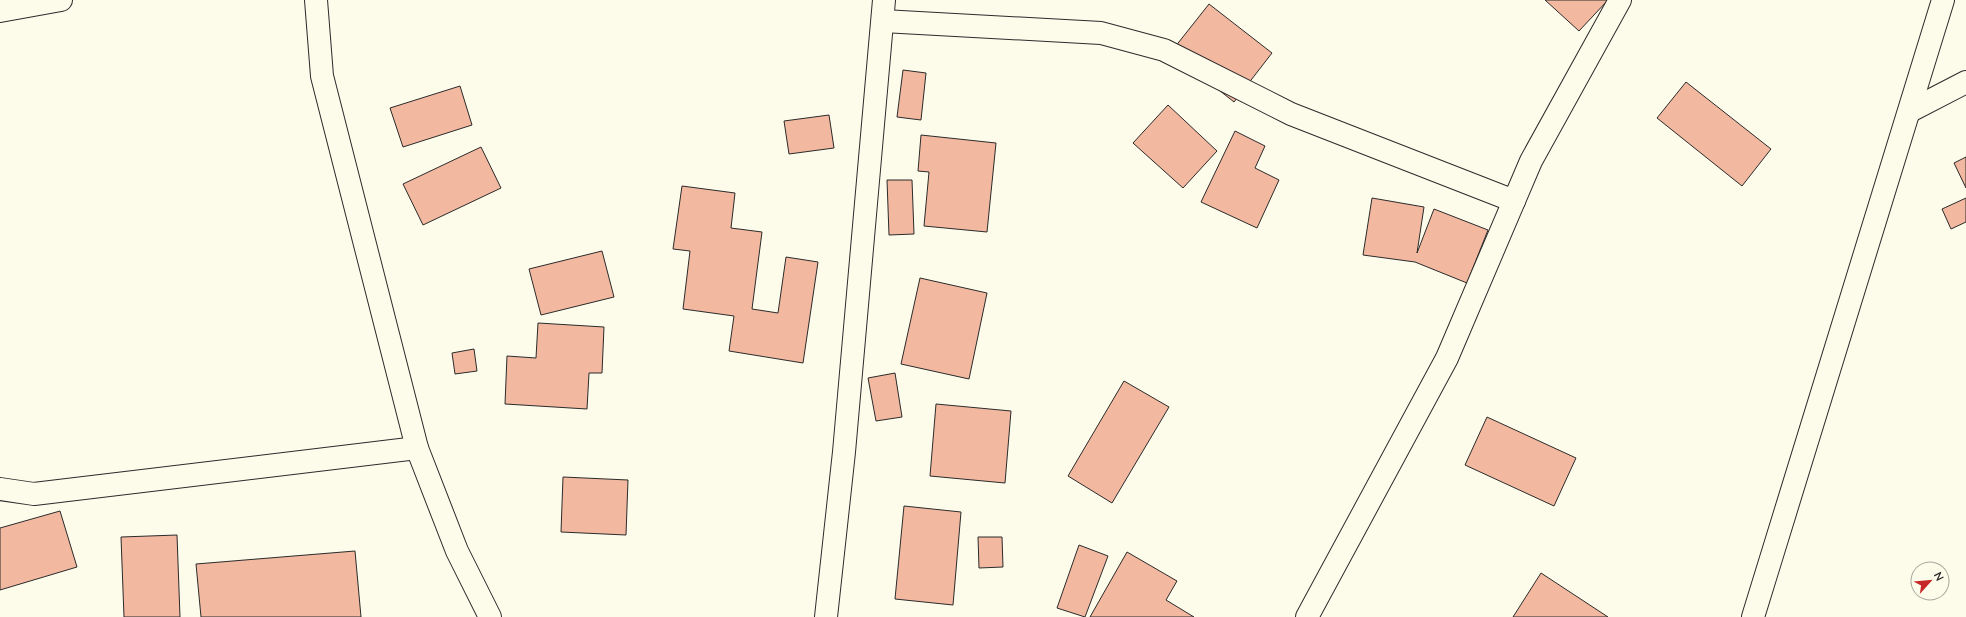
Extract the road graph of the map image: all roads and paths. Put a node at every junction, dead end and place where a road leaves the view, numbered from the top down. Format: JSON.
{"nodes":[{"id":1,"x":61,"y":0,"type":"edge"},
{"id":2,"x":316,"y":0,"type":"edge"},
{"id":3,"x":1620,"y":0,"type":"edge"},
{"id":4,"x":1943,"y":0,"type":"edge"},
{"id":5,"x":0,"y":10,"type":"edge"},
{"id":6,"x":884,"y":11,"type":"edge"},
{"id":7,"x":1966,"y":82,"type":"edge"},
{"id":8,"x":1910,"y":110,"type":"junction"},
{"id":9,"x":1514,"y":201,"type":"junction"},
{"id":10,"x":418,"y":448,"type":"junction"},
{"id":11,"x":0,"y":489,"type":"edge"},
{"id":12,"x":490,"y":617,"type":"edge"},
{"id":13,"x":826,"y":617,"type":"edge"},
{"id":14,"x":1307,"y":617,"type":"edge"},
{"id":15,"x":1754,"y":617,"type":"edge"}],
"edges":[{"from":1,"to":5,"type":"street"},
{"from":2,"to":10,"type":"street"},
{"from":3,"to":9,"type":"street"},
{"from":4,"to":8,"type":"street"},
{"from":6,"to":9,"type":"street"},
{"from":6,"to":13,"type":"street"},
{"from":7,"to":8,"type":"street"},
{"from":8,"to":15,"type":"street"},
{"from":9,"to":14,"type":"street"},
{"from":10,"to":11,"type":"street"},
{"from":10,"to":12,"type":"street"}]}
